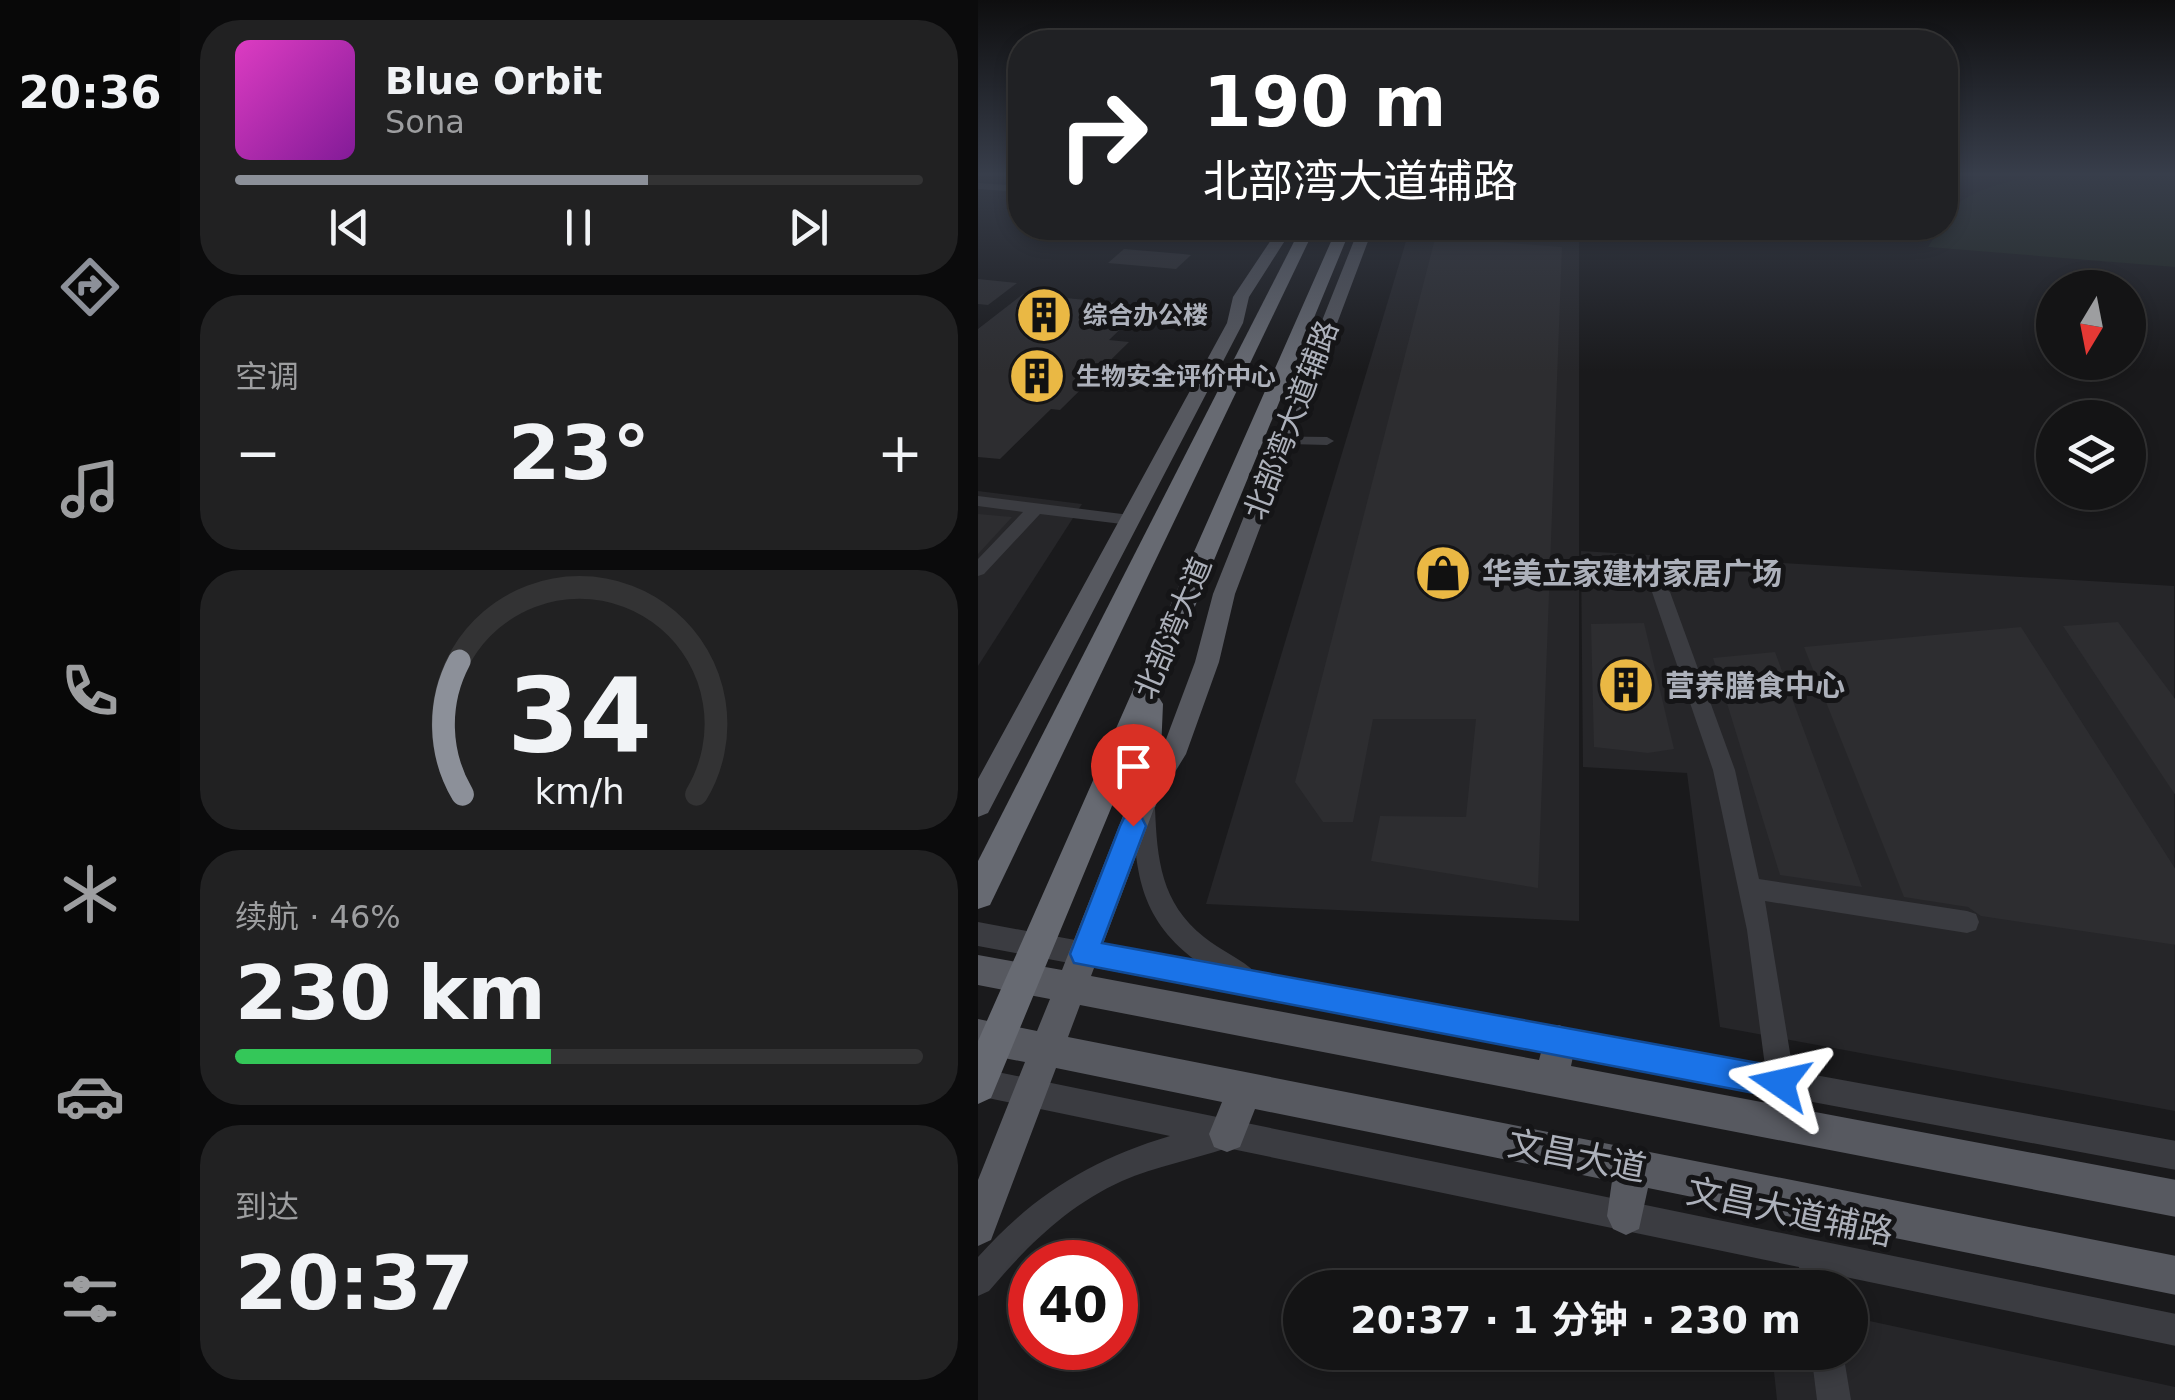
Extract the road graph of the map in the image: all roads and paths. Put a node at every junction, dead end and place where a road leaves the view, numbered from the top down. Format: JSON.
{"nodes":[{"id":1,"x":1282,"y":240,"type":"edge"},
{"id":2,"x":1284,"y":240,"type":"edge"},
{"id":3,"x":1339,"y":240,"type":"edge"},
{"id":4,"x":1361,"y":240,"type":"edge"},
{"id":5,"x":1253,"y":440,"type":"junction"},
{"id":6,"x":1283,"y":440,"type":"junction"},
{"id":7,"x":1328,"y":441,"type":"dead end"},
{"id":8,"x":978,"y":502,"type":"edge"},
{"id":9,"x":1036,"y":508,"type":"junction"},
{"id":10,"x":1130,"y":520,"type":"junction"},
{"id":11,"x":978,"y":570,"type":"edge"},
{"id":12,"x":1661,"y":592,"type":"dead end"},
{"id":13,"x":1078,"y":617,"type":"junction"},
{"id":14,"x":1115,"y":617,"type":"junction"},
{"id":15,"x":1150,"y":682,"type":"junction"},
{"id":16,"x":1003,"y":759,"type":"junction"},
{"id":17,"x":978,"y":784,"type":"edge"},
{"id":18,"x":1144,"y":798,"type":"junction"},
{"id":19,"x":978,"y":806,"type":"edge"},
{"id":20,"x":1750,"y":888,"type":"junction"},
{"id":21,"x":978,"y":894,"type":"edge"},
{"id":22,"x":1967,"y":922,"type":"dead end"},
{"id":23,"x":978,"y":934,"type":"edge"},
{"id":24,"x":1038,"y":945,"type":"junction"},
{"id":25,"x":1084,"y":954,"type":"junction"},
{"id":26,"x":978,"y":970,"type":"edge"},
{"id":27,"x":1023,"y":979,"type":"junction"},
{"id":28,"x":1256,"y":986,"type":"junction"},
{"id":29,"x":1070,"y":988,"type":"junction"},
{"id":30,"x":988,"y":1038,"type":"edge"},
{"id":31,"x":1559,"y":1042,"type":"junction"},
{"id":32,"x":1046,"y":1050,"type":"junction"},
{"id":33,"x":1552,"y":1080,"type":"junction"},
{"id":34,"x":978,"y":1083,"type":"edge"},
{"id":35,"x":1780,"y":1083,"type":"junction"},
{"id":36,"x":1245,"y":1089,"type":"junction"},
{"id":37,"x":1030,"y":1093,"type":"junction"},
{"id":38,"x":1227,"y":1134,"type":"junction"},
{"id":39,"x":2176,"y":1156,"type":"edge"},
{"id":40,"x":1632,"y":1167,"type":"junction"},
{"id":41,"x":2176,"y":1199,"type":"edge"},
{"id":42,"x":1626,"y":1216,"type":"junction"},
{"id":43,"x":978,"y":1226,"type":"edge"},
{"id":44,"x":1813,"y":1255,"type":"junction"},
{"id":45,"x":1815,"y":1270,"type":"edge"},
{"id":46,"x":2176,"y":1276,"type":"edge"},
{"id":47,"x":978,"y":1280,"type":"edge"},
{"id":48,"x":2176,"y":1330,"type":"edge"},
{"id":49,"x":1830,"y":1370,"type":"edge"},
{"id":50,"x":1834,"y":1400,"type":"edge"}],
"edges":[{"from":1,"to":10,"type":"main road"},
{"from":2,"to":14,"type":"highway","name":"北部湾大道"},
{"from":3,"to":5,"type":"highway","name":"北部湾大道"},
{"from":4,"to":6,"type":"main road","name":"北部湾大道辅路"},
{"from":5,"to":6,"type":"street"},
{"from":5,"to":15,"type":"highway","name":"北部湾大道"},
{"from":6,"to":7,"type":"street"},
{"from":6,"to":18,"type":"main road","name":"北部湾大道辅路"},
{"from":8,"to":9,"type":"street"},
{"from":9,"to":10,"type":"street"},
{"from":9,"to":11,"type":"street"},
{"from":10,"to":13,"type":"main road"},
{"from":12,"to":20,"type":"street"},
{"from":13,"to":14,"type":"street"},
{"from":13,"to":16,"type":"main road"},
{"from":14,"to":21,"type":"highway","name":"北部湾大道"},
{"from":15,"to":18,"type":"highway"},
{"from":15,"to":24,"type":"highway","name":"北部湾大道"},
{"from":16,"to":17,"type":"street"},
{"from":16,"to":19,"type":"main road"},
{"from":18,"to":25,"type":"main road","name":"北部湾大道辅路"},
{"from":18,"to":28,"type":"street"},
{"from":20,"to":22,"type":"street"},
{"from":20,"to":35,"type":"street"},
{"from":23,"to":24,"type":"street"},
{"from":24,"to":25,"type":"street"},
{"from":24,"to":27,"type":"highway","name":"北部湾大道"},
{"from":25,"to":28,"type":"street"},
{"from":25,"to":29,"type":"main road","name":"北部湾大道辅路"},
{"from":26,"to":27,"type":"main road"},
{"from":27,"to":29,"type":"main road"},
{"from":27,"to":30,"type":"highway","name":"北部湾大道"},
{"from":28,"to":31,"type":"street"},
{"from":29,"to":32,"type":"main road","name":"北部湾大道辅路"},
{"from":29,"to":33,"type":"main road"},
{"from":30,"to":32,"type":"main road","name":"文昌大道"},
{"from":30,"to":34,"type":"highway","name":"北部湾大道"},
{"from":31,"to":33,"type":"main road"},
{"from":31,"to":35,"type":"street"},
{"from":32,"to":36,"type":"main road","name":"文昌大道"},
{"from":32,"to":37,"type":"main road","name":"北部湾大道辅路"},
{"from":33,"to":41,"type":"main road"},
{"from":34,"to":37,"type":"street","name":"文昌大道辅路"},
{"from":35,"to":39,"type":"street"},
{"from":36,"to":38,"type":"main road"},
{"from":36,"to":40,"type":"main road","name":"文昌大道"},
{"from":37,"to":38,"type":"street","name":"文昌大道辅路"},
{"from":37,"to":43,"type":"main road","name":"北部湾大道辅路"},
{"from":38,"to":42,"type":"street","name":"文昌大道辅路"},
{"from":38,"to":47,"type":"street"},
{"from":40,"to":42,"type":"main road"},
{"from":40,"to":46,"type":"main road","name":"文昌大道"},
{"from":42,"to":44,"type":"street","name":"文昌大道辅路"},
{"from":44,"to":45,"type":"street"},
{"from":44,"to":48,"type":"street","name":"文昌大道辅路"},
{"from":49,"to":50,"type":"street"}]}
